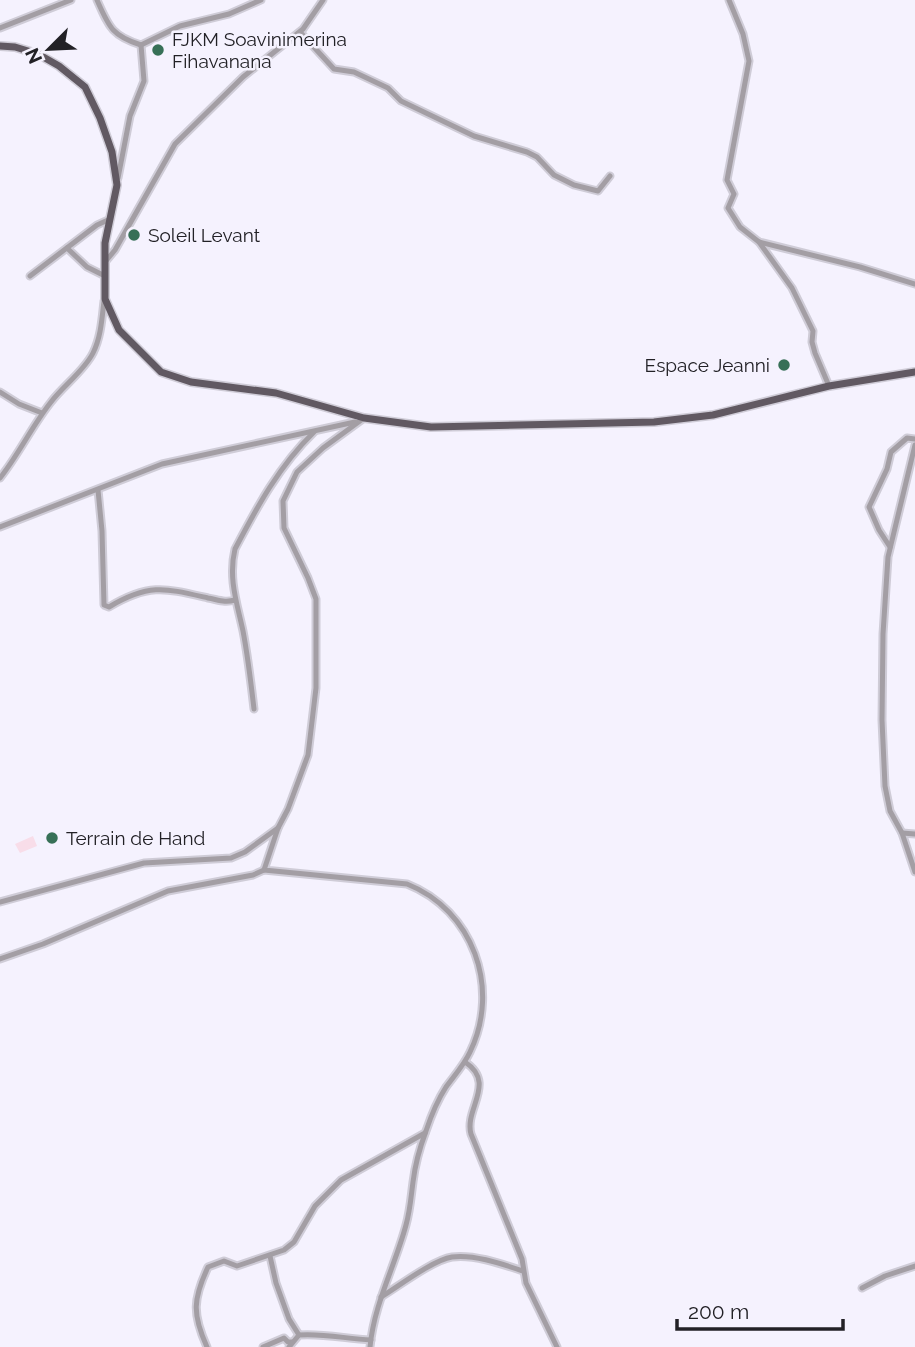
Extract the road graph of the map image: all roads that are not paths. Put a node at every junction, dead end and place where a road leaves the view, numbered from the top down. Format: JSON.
{"nodes":[{"id":1,"x":71,"y":0,"type":"edge"},
{"id":2,"x":96,"y":0,"type":"edge"},
{"id":3,"x":261,"y":0,"type":"edge"},
{"id":4,"x":323,"y":0,"type":"edge"},
{"id":5,"x":729,"y":0,"type":"edge"},
{"id":6,"x":0,"y":28,"type":"edge"},
{"id":7,"x":300,"y":32,"type":"junction"},
{"id":8,"x":141,"y":45,"type":"junction"},
{"id":9,"x":0,"y":46,"type":"edge"},
{"id":10,"x":610,"y":176,"type":"dead end"},
{"id":11,"x":117,"y":185,"type":"junction"},
{"id":12,"x":108,"y":220,"type":"junction"},
{"id":13,"x":759,"y":242,"type":"junction"},
{"id":14,"x":67,"y":247,"type":"junction"},
{"id":15,"x":103,"y":264,"type":"junction"},
{"id":16,"x":103,"y":275,"type":"junction"},
{"id":17,"x":30,"y":276,"type":"dead end"},
{"id":18,"x":915,"y":284,"type":"edge"},
{"id":19,"x":104,"y":299,"type":"junction"},
{"id":20,"x":915,"y":372,"type":"edge"},
{"id":21,"x":829,"y":386,"type":"junction"},
{"id":22,"x":0,"y":392,"type":"edge"},
{"id":23,"x":42,"y":413,"type":"junction"},
{"id":24,"x":364,"y":418,"type":"junction"},
{"id":25,"x":356,"y":422,"type":"junction"},
{"id":26,"x":314,"y":432,"type":"junction"},
{"id":27,"x":915,"y":439,"type":"edge"},
{"id":28,"x":915,"y":445,"type":"edge"},
{"id":29,"x":0,"y":477,"type":"edge"},
{"id":30,"x":98,"y":490,"type":"junction"},
{"id":31,"x":0,"y":527,"type":"edge"},
{"id":32,"x":890,"y":547,"type":"junction"},
{"id":33,"x":235,"y":600,"type":"junction"},
{"id":34,"x":254,"y":709,"type":"dead end"},
{"id":35,"x":278,"y":828,"type":"junction"},
{"id":36,"x":902,"y":833,"type":"junction"},
{"id":37,"x":915,"y":834,"type":"edge"},
{"id":38,"x":264,"y":870,"type":"junction"},
{"id":39,"x":915,"y":872,"type":"edge"},
{"id":40,"x":0,"y":902,"type":"edge"},
{"id":41,"x":0,"y":959,"type":"edge"},
{"id":42,"x":465,"y":1062,"type":"junction"},
{"id":43,"x":425,"y":1133,"type":"junction"},
{"id":44,"x":270,"y":1256,"type":"junction"},
{"id":45,"x":915,"y":1266,"type":"edge"},
{"id":46,"x":523,"y":1270,"type":"junction"},
{"id":47,"x":862,"y":1288,"type":"dead end"},
{"id":48,"x":380,"y":1297,"type":"junction"},
{"id":49,"x":299,"y":1335,"type":"junction"},
{"id":50,"x":371,"y":1339,"type":"junction"},
{"id":51,"x":290,"y":1344,"type":"edge"},
{"id":52,"x":207,"y":1347,"type":"edge"},
{"id":53,"x":263,"y":1347,"type":"edge"},
{"id":54,"x":370,"y":1347,"type":"edge"},
{"id":55,"x":557,"y":1347,"type":"edge"}],
"edges":[{"from":1,"to":6,"type":"street"},
{"from":2,"to":8,"type":"street"},
{"from":3,"to":8,"type":"street"},
{"from":4,"to":7,"type":"street"},
{"from":5,"to":13,"type":"street"},
{"from":7,"to":10,"type":"street"},
{"from":7,"to":15,"type":"street"},
{"from":8,"to":11,"type":"street"},
{"from":9,"to":11,"type":"main road"},
{"from":11,"to":12,"type":"main road"},
{"from":12,"to":14,"type":"street"},
{"from":12,"to":15,"type":"main road"},
{"from":13,"to":18,"type":"street"},
{"from":13,"to":21,"type":"street"},
{"from":14,"to":16,"type":"street"},
{"from":14,"to":17,"type":"street"},
{"from":15,"to":16,"type":"main road"},
{"from":16,"to":19,"type":"main road"},
{"from":19,"to":23,"type":"street"},
{"from":19,"to":24,"type":"main road"},
{"from":20,"to":21,"type":"main road"},
{"from":21,"to":24,"type":"main road"},
{"from":22,"to":23,"type":"street"},
{"from":23,"to":29,"type":"street"},
{"from":24,"to":25,"type":"street"},
{"from":25,"to":26,"type":"street"},
{"from":25,"to":35,"type":"street"},
{"from":26,"to":30,"type":"street"},
{"from":26,"to":33,"type":"street"},
{"from":27,"to":32,"type":"street"},
{"from":28,"to":32,"type":"street"},
{"from":30,"to":31,"type":"street"},
{"from":30,"to":33,"type":"street"},
{"from":32,"to":36,"type":"street"},
{"from":33,"to":34,"type":"street"},
{"from":35,"to":38,"type":"street"},
{"from":35,"to":40,"type":"street"},
{"from":36,"to":37,"type":"street"},
{"from":36,"to":39,"type":"street"},
{"from":38,"to":41,"type":"street"},
{"from":38,"to":42,"type":"street"},
{"from":42,"to":43,"type":"street"},
{"from":42,"to":46,"type":"street"},
{"from":43,"to":44,"type":"street"},
{"from":43,"to":48,"type":"street"},
{"from":44,"to":49,"type":"street"},
{"from":44,"to":52,"type":"street"},
{"from":45,"to":47,"type":"street"},
{"from":46,"to":48,"type":"street"},
{"from":46,"to":55,"type":"street"},
{"from":48,"to":50,"type":"street"},
{"from":49,"to":50,"type":"street"},
{"from":49,"to":51,"type":"street"},
{"from":50,"to":54,"type":"street"},
{"from":51,"to":53,"type":"street"}]}
